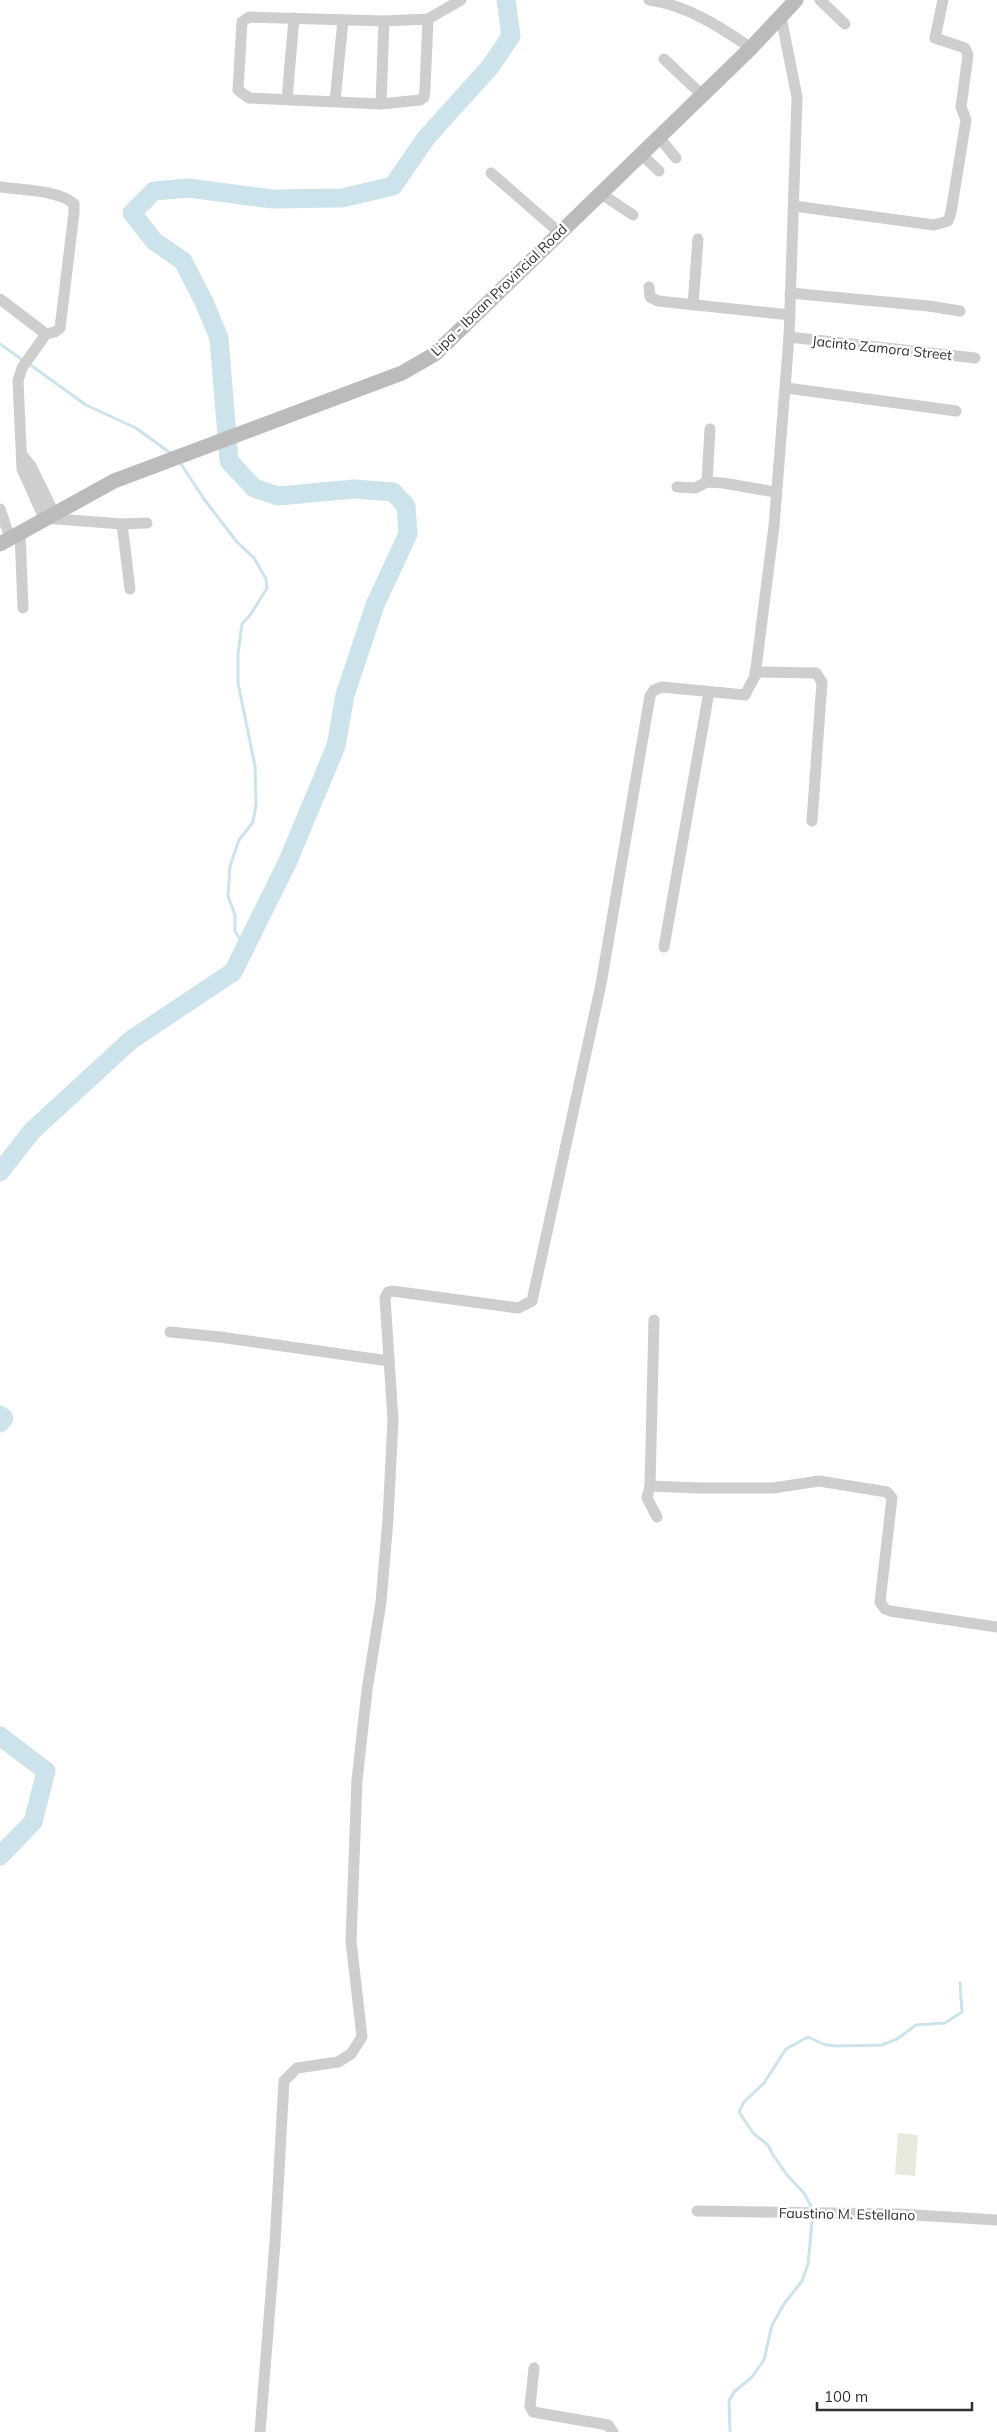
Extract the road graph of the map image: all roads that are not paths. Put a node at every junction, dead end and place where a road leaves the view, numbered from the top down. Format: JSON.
{"nodes":[{"id":1,"x":461,"y":0,"type":"edge"},
{"id":2,"x":651,"y":0,"type":"edge"},
{"id":3,"x":796,"y":0,"type":"edge"},
{"id":4,"x":820,"y":0,"type":"edge"},
{"id":5,"x":943,"y":0,"type":"edge"},
{"id":6,"x":781,"y":17,"type":"junction"},
{"id":7,"x":294,"y":18,"type":"junction"},
{"id":8,"x":343,"y":20,"type":"junction"},
{"id":9,"x":428,"y":20,"type":"junction"},
{"id":10,"x":384,"y":21,"type":"junction"},
{"id":11,"x":845,"y":24,"type":"dead end"},
{"id":12,"x":751,"y":48,"type":"junction"},
{"id":13,"x":664,"y":59,"type":"dead end"},
{"id":14,"x":702,"y":95,"type":"junction"},
{"id":15,"x":287,"y":99,"type":"junction"},
{"id":16,"x":335,"y":101,"type":"junction"},
{"id":17,"x":381,"y":104,"type":"junction"},
{"id":18,"x":658,"y":136,"type":"junction"},
{"id":19,"x":640,"y":153,"type":"junction"},
{"id":20,"x":676,"y":158,"type":"dead end"},
{"id":21,"x":659,"y":171,"type":"dead end"},
{"id":22,"x":491,"y":173,"type":"dead end"},
{"id":23,"x":0,"y":187,"type":"edge"},
{"id":24,"x":600,"y":193,"type":"junction"},
{"id":25,"x":794,"y":206,"type":"junction"},
{"id":26,"x":633,"y":214,"type":"dead end"},
{"id":27,"x":560,"y":233,"type":"junction"},
{"id":28,"x":698,"y":239,"type":"dead end"},
{"id":29,"x":649,"y":287,"type":"dead end"},
{"id":30,"x":790,"y":293,"type":"junction"},
{"id":31,"x":0,"y":299,"type":"edge"},
{"id":32,"x":693,"y":306,"type":"junction"},
{"id":33,"x":960,"y":311,"type":"dead end"},
{"id":34,"x":790,"y":315,"type":"junction"},
{"id":35,"x":46,"y":334,"type":"junction"},
{"id":36,"x":789,"y":338,"type":"junction"},
{"id":37,"x":975,"y":358,"type":"dead end"},
{"id":38,"x":787,"y":388,"type":"junction"},
{"id":39,"x":956,"y":411,"type":"dead end"},
{"id":40,"x":710,"y":429,"type":"dead end"},
{"id":41,"x":707,"y":482,"type":"junction"},
{"id":42,"x":677,"y":487,"type":"dead end"},
{"id":43,"x":775,"y":492,"type":"junction"},
{"id":44,"x":0,"y":509,"type":"edge"},
{"id":45,"x":49,"y":516,"type":"junction"},
{"id":46,"x":147,"y":523,"type":"dead end"},
{"id":47,"x":122,"y":524,"type":"junction"},
{"id":48,"x":10,"y":538,"type":"edge"},
{"id":49,"x":130,"y":590,"type":"dead end"},
{"id":50,"x":23,"y":608,"type":"dead end"},
{"id":51,"x":755,"y":672,"type":"junction"},
{"id":52,"x":710,"y":692,"type":"junction"},
{"id":53,"x":812,"y":821,"type":"dead end"},
{"id":54,"x":664,"y":946,"type":"dead end"},
{"id":55,"x":654,"y":1320,"type":"dead end"},
{"id":56,"x":170,"y":1332,"type":"dead end"},
{"id":57,"x":389,"y":1361,"type":"junction"},
{"id":58,"x":650,"y":1486,"type":"junction"},
{"id":59,"x":657,"y":1517,"type":"dead end"},
{"id":60,"x":997,"y":1627,"type":"edge"},
{"id":61,"x":697,"y":2211,"type":"dead end"},
{"id":62,"x":997,"y":2220,"type":"edge"},
{"id":63,"x":534,"y":2368,"type":"dead end"},
{"id":64,"x":260,"y":2432,"type":"edge"},
{"id":65,"x":613,"y":2432,"type":"edge"}],
"edges":[{"from":1,"to":9,"type":"street"},
{"from":2,"to":12,"type":"street"},
{"from":3,"to":6,"type":"main road","name":"Lipa - Ibaan Provincial Road"},
{"from":4,"to":11,"type":"street"},
{"from":5,"to":25,"type":"street"},
{"from":6,"to":12,"type":"main road","name":"Lipa - Ibaan Provincial Road"},
{"from":6,"to":25,"type":"street"},
{"from":7,"to":8,"type":"street"},
{"from":7,"to":15,"type":"street"},
{"from":7,"to":15,"type":"street"},
{"from":8,"to":10,"type":"street"},
{"from":8,"to":16,"type":"street"},
{"from":9,"to":10,"type":"street"},
{"from":9,"to":17,"type":"street"},
{"from":10,"to":17,"type":"street"},
{"from":12,"to":14,"type":"main road","name":"Lipa - Ibaan Provincial Road"},
{"from":13,"to":14,"type":"street"},
{"from":14,"to":18,"type":"main road","name":"Lipa - Ibaan Provincial Road"},
{"from":15,"to":16,"type":"street"},
{"from":16,"to":17,"type":"street"},
{"from":18,"to":19,"type":"main road","name":"Lipa - Ibaan Provincial Road"},
{"from":18,"to":20,"type":"street"},
{"from":19,"to":21,"type":"street"},
{"from":19,"to":24,"type":"main road","name":"Lipa - Ibaan Provincial Road"},
{"from":22,"to":27,"type":"street"},
{"from":23,"to":35,"type":"street"},
{"from":24,"to":26,"type":"street"},
{"from":24,"to":27,"type":"main road","name":"Lipa - Ibaan Provincial Road"},
{"from":25,"to":30,"type":"street"},
{"from":27,"to":45,"type":"main road","name":"Lipa - Ibaan Provincial Road"},
{"from":28,"to":32,"type":"street"},
{"from":29,"to":32,"type":"street"},
{"from":30,"to":33,"type":"street"},
{"from":30,"to":34,"type":"street"},
{"from":31,"to":35,"type":"street"},
{"from":32,"to":34,"type":"street"},
{"from":34,"to":36,"type":"street"},
{"from":35,"to":45,"type":"street"},
{"from":36,"to":37,"type":"street","name":"Jacinto Zamora Street"},
{"from":36,"to":38,"type":"street"},
{"from":38,"to":39,"type":"street"},
{"from":38,"to":43,"type":"street"},
{"from":40,"to":41,"type":"street"},
{"from":41,"to":42,"type":"street"},
{"from":41,"to":43,"type":"street"},
{"from":43,"to":51,"type":"street"},
{"from":44,"to":48,"type":"street"},
{"from":45,"to":47,"type":"street"},
{"from":45,"to":48,"type":"main road","name":"Lipa - Ibaan Provincial Road"},
{"from":46,"to":47,"type":"street"},
{"from":47,"to":49,"type":"street"},
{"from":48,"to":50,"type":"street"},
{"from":51,"to":52,"type":"street"},
{"from":51,"to":53,"type":"street"},
{"from":52,"to":54,"type":"street"},
{"from":52,"to":57,"type":"street"},
{"from":55,"to":58,"type":"street"},
{"from":56,"to":57,"type":"street"},
{"from":57,"to":64,"type":"street"},
{"from":58,"to":59,"type":"street"},
{"from":58,"to":60,"type":"street"},
{"from":61,"to":62,"type":"street","name":"Faustino M. Estellano"},
{"from":63,"to":65,"type":"street"}]}
